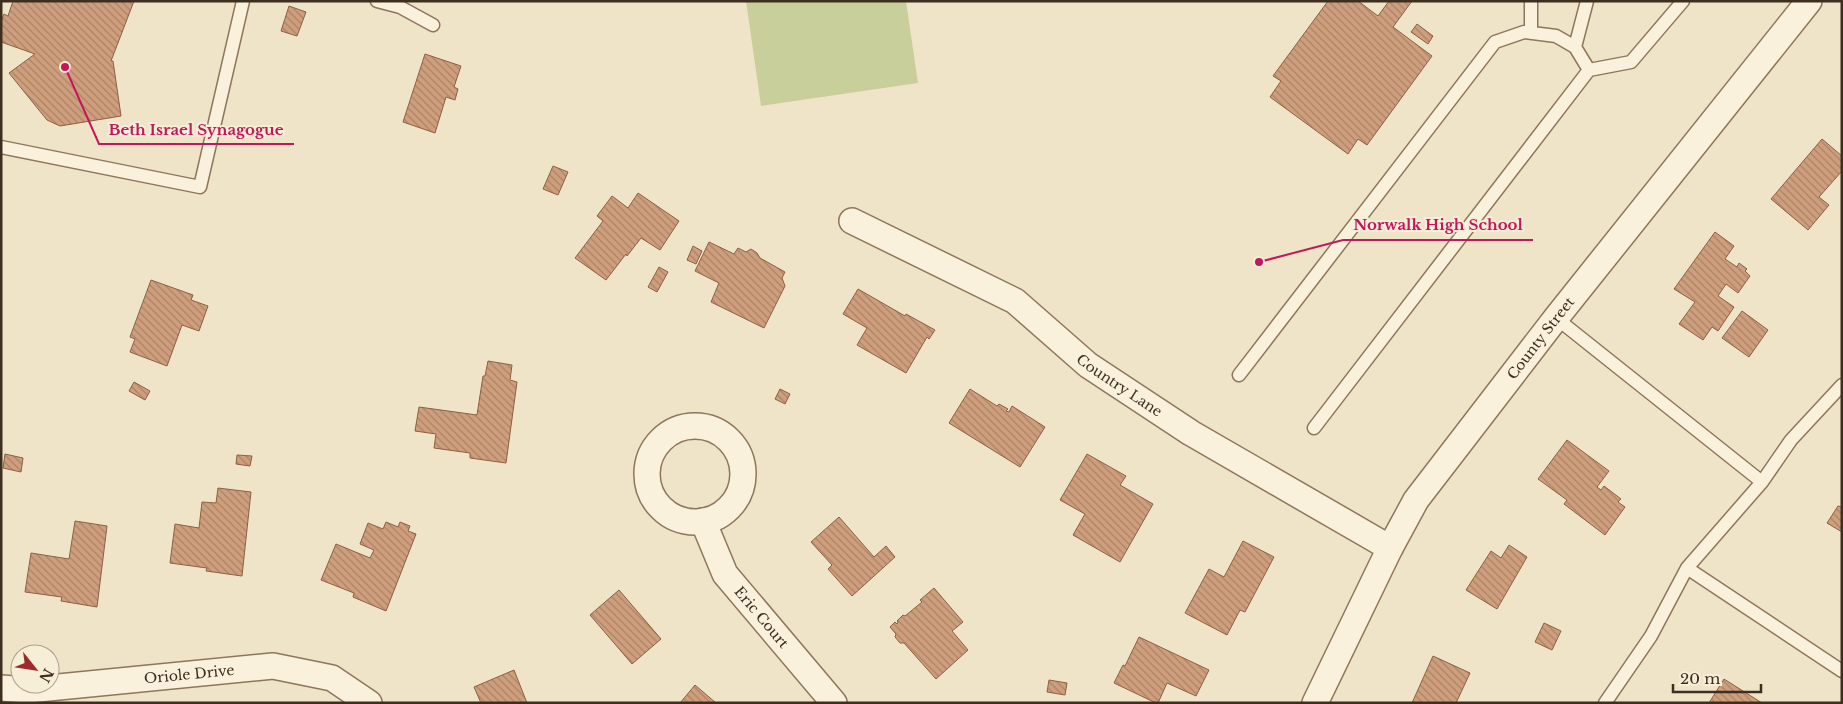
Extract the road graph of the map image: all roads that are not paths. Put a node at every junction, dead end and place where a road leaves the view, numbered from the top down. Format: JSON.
{"nodes":[{"id":1,"x":243,"y":1,"type":"edge"},
{"id":2,"x":377,"y":1,"type":"edge"},
{"id":3,"x":1530,"y":1,"type":"edge"},
{"id":4,"x":1587,"y":1,"type":"edge"},
{"id":5,"x":1683,"y":1,"type":"edge"},
{"id":6,"x":1809,"y":1,"type":"edge"},
{"id":7,"x":433,"y":25,"type":"dead end"},
{"id":8,"x":1532,"y":33,"type":"junction"},
{"id":9,"x":1575,"y":47,"type":"junction"},
{"id":10,"x":1589,"y":70,"type":"junction"},
{"id":11,"x":1,"y":147,"type":"edge"},
{"id":12,"x":852,"y":221,"type":"dead end"},
{"id":13,"x":1556,"y":318,"type":"junction"},
{"id":14,"x":1239,"y":375,"type":"dead end"},
{"id":15,"x":1842,"y":385,"type":"edge"},
{"id":16,"x":1314,"y":428,"type":"dead end"},
{"id":17,"x":1762,"y":482,"type":"junction"},
{"id":18,"x":703,"y":521,"type":"dead end"},
{"id":19,"x":1390,"y":548,"type":"junction"},
{"id":20,"x":1687,"y":568,"type":"junction"},
{"id":21,"x":1842,"y":671,"type":"edge"},
{"id":22,"x":1,"y":688,"type":"edge"},
{"id":23,"x":369,"y":703,"type":"edge"},
{"id":24,"x":834,"y":703,"type":"edge"},
{"id":25,"x":1315,"y":703,"type":"edge"},
{"id":26,"x":1606,"y":703,"type":"edge"}],
"edges":[{"from":1,"to":11,"type":"lane"},
{"from":2,"to":7,"type":"lane"},
{"from":3,"to":8,"type":"lane"},
{"from":4,"to":9,"type":"lane"},
{"from":5,"to":10,"type":"lane"},
{"from":6,"to":13,"type":"street","name":"County Street"},
{"from":8,"to":9,"type":"lane"},
{"from":8,"to":14,"type":"lane"},
{"from":9,"to":10,"type":"lane"},
{"from":10,"to":16,"type":"lane"},
{"from":12,"to":19,"type":"street","name":"Country Lane"},
{"from":13,"to":17,"type":"lane"},
{"from":13,"to":19,"type":"street","name":"County Street"},
{"from":15,"to":17,"type":"lane"},
{"from":17,"to":20,"type":"lane"},
{"from":18,"to":24,"type":"street","name":"Eric Court"},
{"from":19,"to":25,"type":"street","name":"County Street"},
{"from":20,"to":21,"type":"lane"},
{"from":20,"to":26,"type":"lane"},
{"from":22,"to":23,"type":"street","name":"Oriole Drive"}]}
